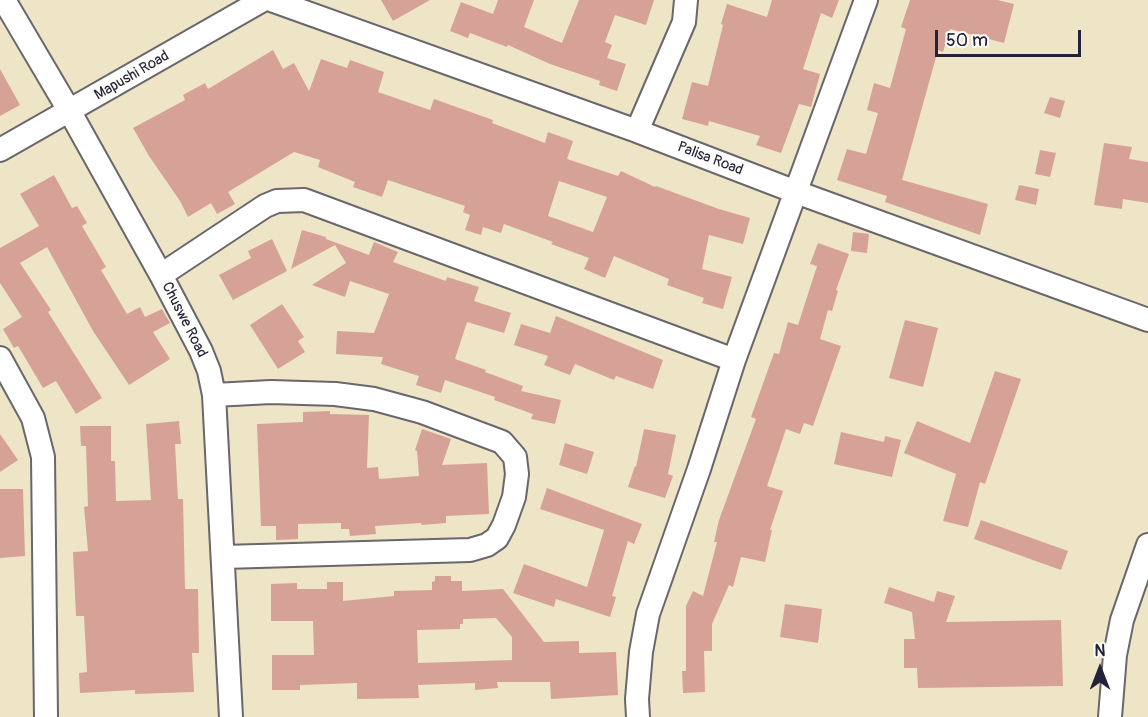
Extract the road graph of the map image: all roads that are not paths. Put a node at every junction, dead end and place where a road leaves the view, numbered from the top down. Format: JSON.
{"nodes":[{"id":1,"x":4,"y":0,"type":"edge"},
{"id":2,"x":263,"y":0,"type":"edge"},
{"id":3,"x":270,"y":0,"type":"edge"},
{"id":4,"x":686,"y":0,"type":"edge"},
{"id":5,"x":866,"y":0,"type":"edge"},
{"id":6,"x":70,"y":112,"type":"junction"},
{"id":7,"x":637,"y":131,"type":"junction"},
{"id":8,"x":0,"y":150,"type":"edge"},
{"id":9,"x":796,"y":192,"type":"junction"},
{"id":10,"x":161,"y":274,"type":"junction"},
{"id":11,"x":1148,"y":321,"type":"edge"},
{"id":12,"x":0,"y":358,"type":"edge"},
{"id":13,"x":735,"y":360,"type":"junction"},
{"id":14,"x":214,"y":395,"type":"junction"},
{"id":15,"x":1148,"y":545,"type":"edge"},
{"id":16,"x":223,"y":557,"type":"junction"},
{"id":17,"x":46,"y":717,"type":"edge"},
{"id":18,"x":231,"y":717,"type":"edge"},
{"id":19,"x":638,"y":717,"type":"edge"},
{"id":20,"x":1110,"y":717,"type":"edge"}],
"edges":[{"from":1,"to":6,"type":"street","name":"Chuswe Road"},
{"from":2,"to":6,"type":"street","name":"Mapushi Road"},
{"from":3,"to":7,"type":"street","name":"Palisa Road"},
{"from":4,"to":7,"type":"street"},
{"from":5,"to":9,"type":"street"},
{"from":6,"to":8,"type":"street","name":"Mapushi Road"},
{"from":6,"to":10,"type":"street","name":"Chuswe Road"},
{"from":7,"to":9,"type":"street","name":"Palisa Road"},
{"from":9,"to":11,"type":"street","name":"Palisa Road"},
{"from":9,"to":13,"type":"street"},
{"from":10,"to":13,"type":"street"},
{"from":10,"to":14,"type":"street","name":"Chuswe Road"},
{"from":12,"to":17,"type":"street"},
{"from":13,"to":19,"type":"street"},
{"from":14,"to":16,"type":"street","name":"Chuswe Road"},
{"from":14,"to":16,"type":"street"},
{"from":15,"to":20,"type":"street"},
{"from":16,"to":18,"type":"street","name":"Chuswe Road"}]}
